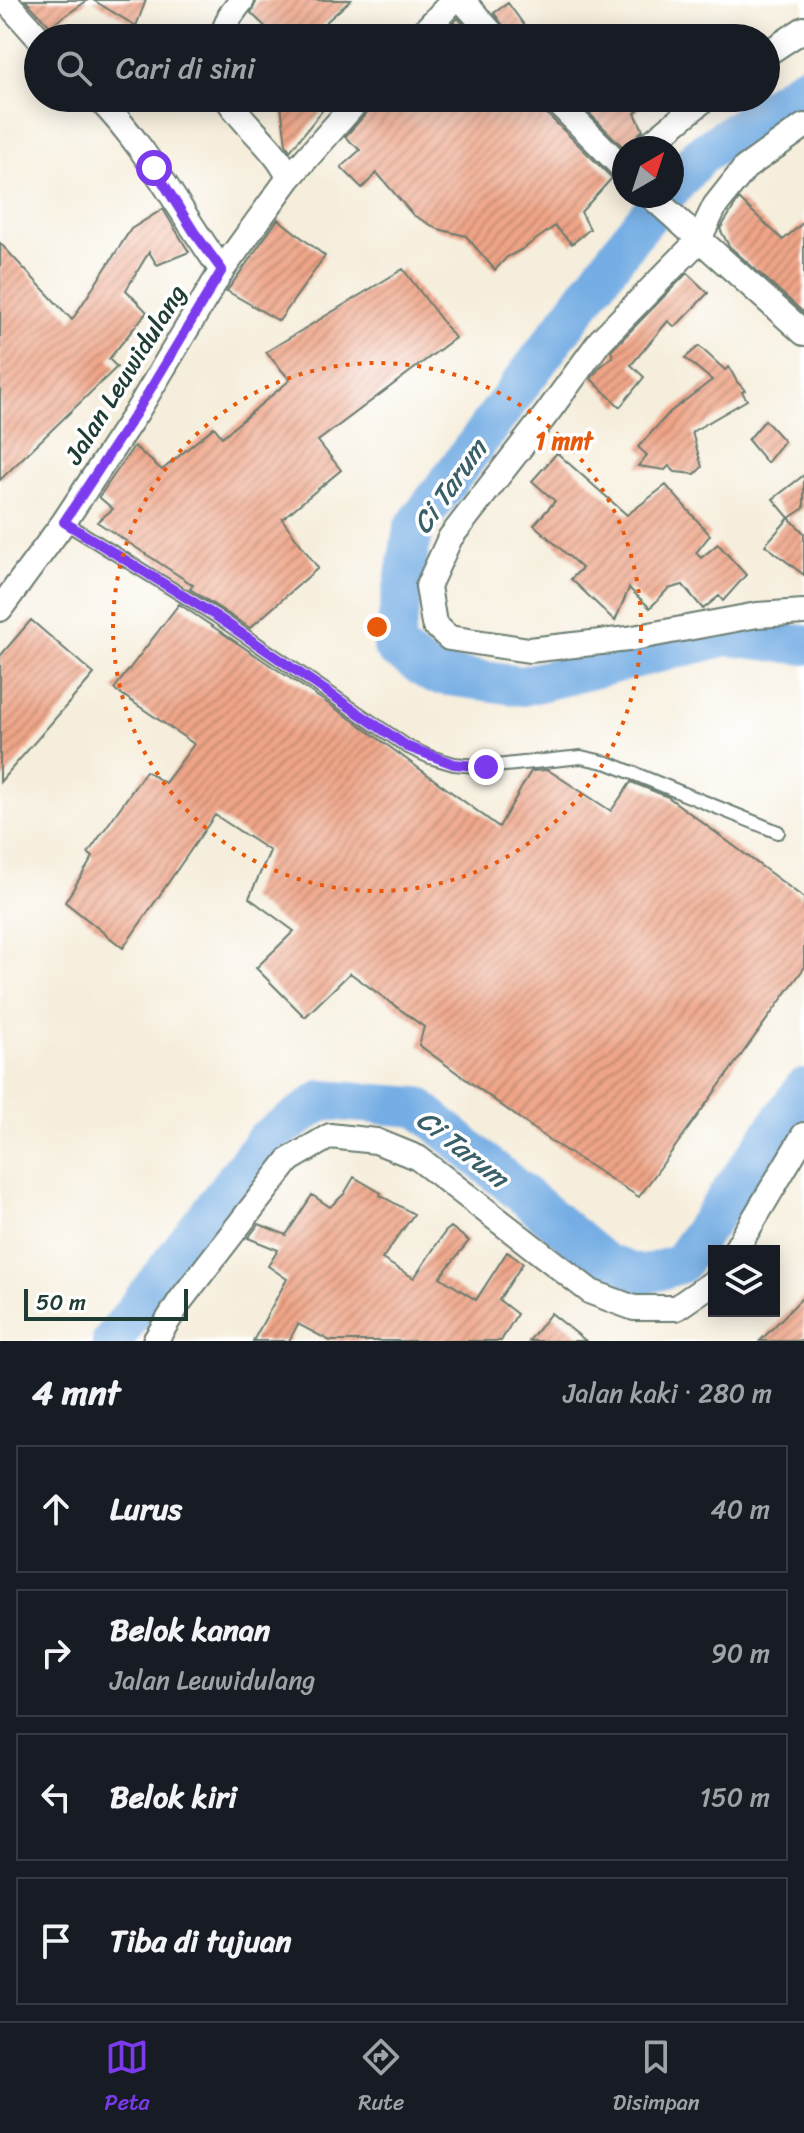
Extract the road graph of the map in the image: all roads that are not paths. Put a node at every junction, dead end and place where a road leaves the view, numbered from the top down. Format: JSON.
{"nodes":[{"id":1,"x":5,"y":0,"type":"edge"},
{"id":2,"x":242,"y":0,"type":"edge"},
{"id":3,"x":454,"y":0,"type":"edge"},
{"id":4,"x":462,"y":0,"type":"edge"},
{"id":5,"x":26,"y":24,"type":"edge"},
{"id":6,"x":227,"y":24,"type":"edge"},
{"id":7,"x":431,"y":24,"type":"edge"},
{"id":8,"x":483,"y":24,"type":"edge"},
{"id":9,"x":804,"y":29,"type":"edge"},
{"id":10,"x":780,"y":45,"type":"edge"},
{"id":11,"x":111,"y":112,"type":"edge"},
{"id":12,"x":237,"y":112,"type":"edge"},
{"id":13,"x":348,"y":112,"type":"edge"},
{"id":14,"x":567,"y":112,"type":"edge"},
{"id":15,"x":689,"y":112,"type":"edge"},
{"id":16,"x":804,"y":126,"type":"edge"},
{"id":17,"x":660,"y":136,"type":"edge"},
{"id":18,"x":612,"y":156,"type":"edge"},
{"id":19,"x":289,"y":178,"type":"junction"},
{"id":20,"x":664,"y":208,"type":"edge"},
{"id":21,"x":695,"y":238,"type":"junction"},
{"id":22,"x":222,"y":270,"type":"junction"},
{"id":23,"x":804,"y":333,"type":"edge"},
{"id":24,"x":64,"y":522,"type":"junction"},
{"id":25,"x":0,"y":609,"type":"edge"},
{"id":26,"x":804,"y":612,"type":"edge"},
{"id":27,"x":778,"y":832,"type":"dead end"},
{"id":28,"x":804,"y":1135,"type":"edge"},
{"id":29,"x":739,"y":1245,"type":"edge"},
{"id":30,"x":708,"y":1286,"type":"edge"},
{"id":31,"x":155,"y":1341,"type":"edge"}],
"edges":[{"from":1,"to":5,"type":"street"},
{"from":2,"to":6,"type":"street"},
{"from":3,"to":7,"type":"street"},
{"from":4,"to":8,"type":"street"},
{"from":9,"to":10,"type":"street"},
{"from":11,"to":22,"type":"street"},
{"from":12,"to":19,"type":"street"},
{"from":13,"to":19,"type":"street","name":"Jalan Leuwidulang"},
{"from":14,"to":18,"type":"street"},
{"from":15,"to":17,"type":"street"},
{"from":16,"to":21,"type":"street"},
{"from":19,"to":22,"type":"street","name":"Jalan Leuwidulang"},
{"from":20,"to":21,"type":"street"},
{"from":21,"to":23,"type":"street"},
{"from":21,"to":26,"type":"street"},
{"from":22,"to":24,"type":"street","name":"Jalan Leuwidulang"},
{"from":24,"to":25,"type":"street","name":"Jalan Leuwidulang"},
{"from":24,"to":27,"type":"lane"},
{"from":28,"to":29,"type":"street"},
{"from":30,"to":31,"type":"street"}]}
